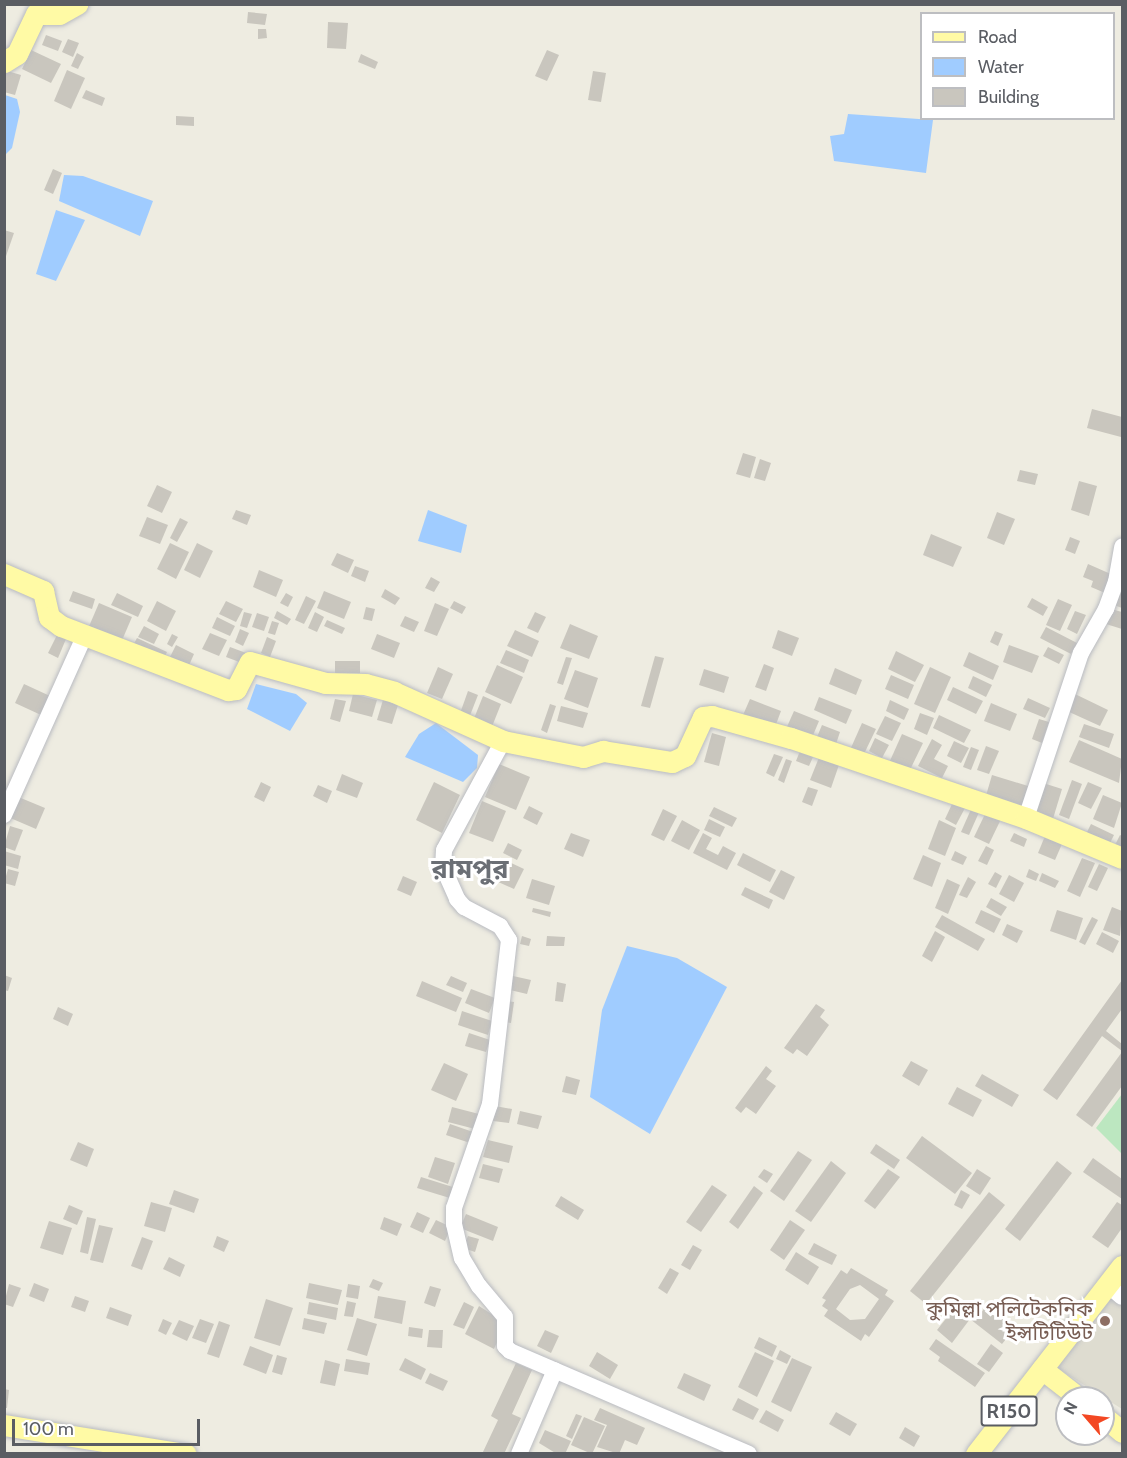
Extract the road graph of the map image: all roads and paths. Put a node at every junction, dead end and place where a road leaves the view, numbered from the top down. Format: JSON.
{"nodes":[{"id":1,"x":77,"y":4,"type":"edge"},
{"id":2,"x":4,"y":62,"type":"edge"},
{"id":3,"x":1122,"y":547,"type":"edge"},
{"id":4,"x":4,"y":574,"type":"edge"},
{"id":5,"x":85,"y":635,"type":"junction"},
{"id":6,"x":503,"y":741,"type":"junction"},
{"id":7,"x":4,"y":815,"type":"edge"},
{"id":8,"x":1026,"y":818,"type":"junction"},
{"id":9,"x":1122,"y":858,"type":"edge"},
{"id":10,"x":1122,"y":1266,"type":"edge"},
{"id":11,"x":1115,"y":1291,"type":"edge"},
{"id":12,"x":1042,"y":1369,"type":"junction"},
{"id":13,"x":555,"y":1370,"type":"junction"},
{"id":14,"x":1064,"y":1386,"type":"edge"},
{"id":15,"x":4,"y":1425,"type":"edge"},
{"id":16,"x":4,"y":1438,"type":"edge"},
{"id":17,"x":177,"y":1453,"type":"edge"},
{"id":18,"x":98,"y":1454,"type":"edge"},
{"id":19,"x":519,"y":1454,"type":"edge"},
{"id":20,"x":749,"y":1454,"type":"edge"},
{"id":21,"x":976,"y":1454,"type":"edge"}],
"edges":[{"from":1,"to":2,"type":"main road"},
{"from":3,"to":8,"type":"street"},
{"from":4,"to":5,"type":"main road"},
{"from":5,"to":6,"type":"main road"},
{"from":5,"to":7,"type":"street"},
{"from":6,"to":8,"type":"main road"},
{"from":6,"to":13,"type":"street"},
{"from":8,"to":9,"type":"main road"},
{"from":10,"to":11,"type":"main road","number":"R150"},
{"from":11,"to":12,"type":"main road","number":"R150"},
{"from":12,"to":14,"type":"main road"},
{"from":12,"to":21,"type":"main road","number":"R150"},
{"from":13,"to":19,"type":"street"},
{"from":13,"to":20,"type":"street"},
{"from":15,"to":17,"type":"main road"},
{"from":16,"to":18,"type":"main road"}]}
